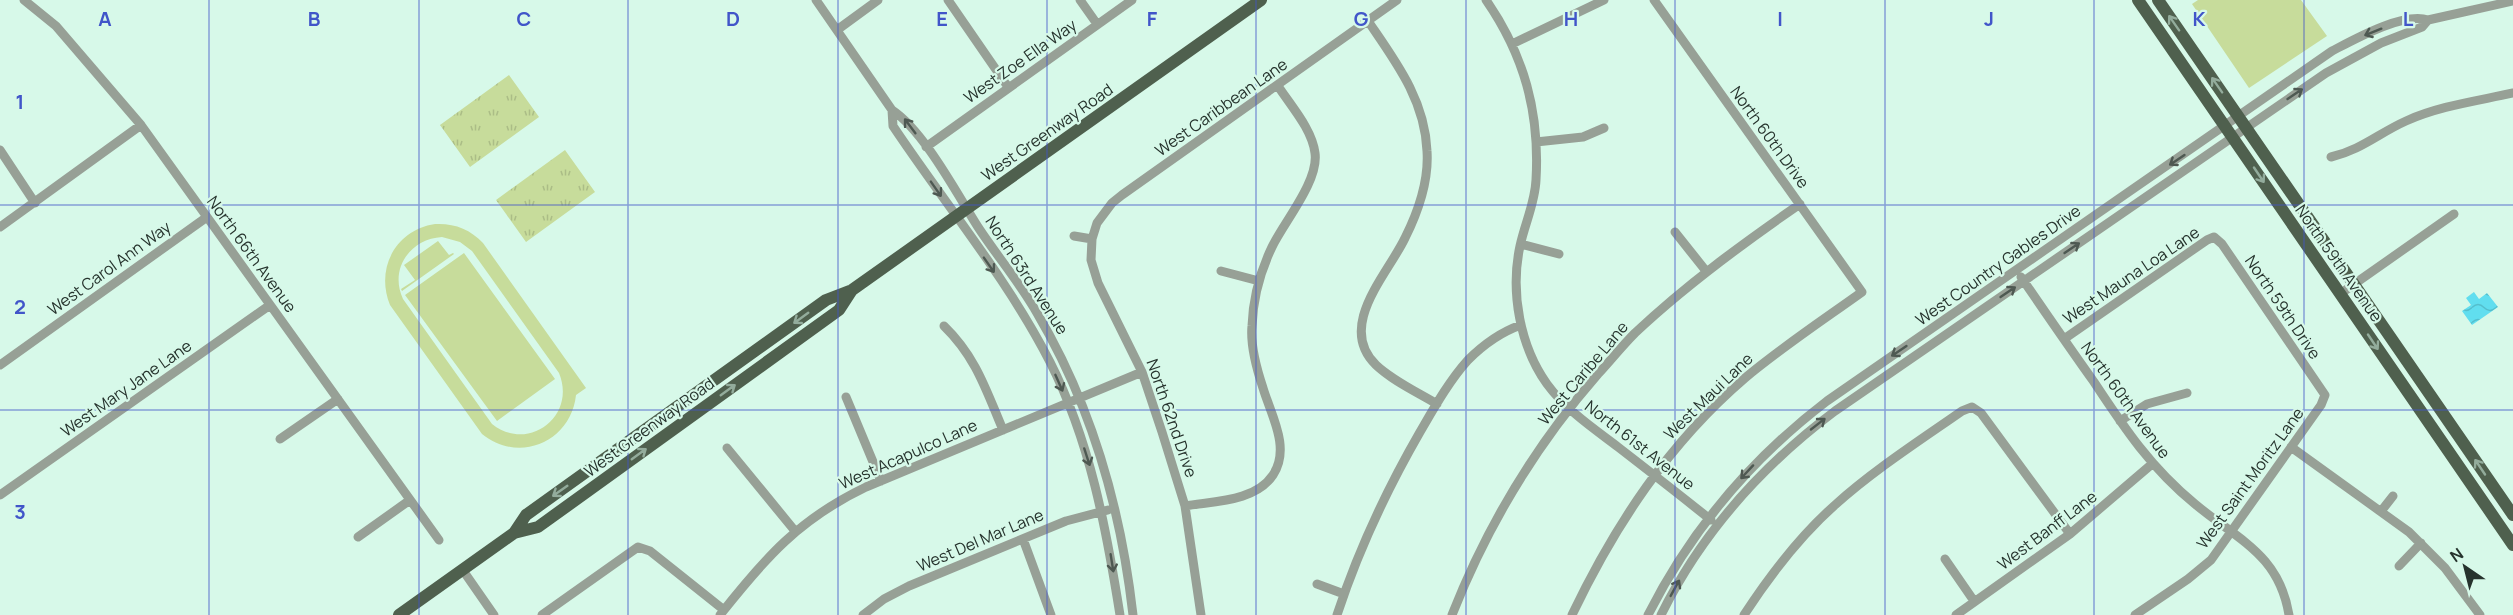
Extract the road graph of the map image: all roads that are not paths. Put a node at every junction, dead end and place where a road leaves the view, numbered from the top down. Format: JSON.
{"nodes":[{"id":1,"x":24,"y":0,"type":"edge"},
{"id":2,"x":816,"y":0,"type":"edge"},
{"id":3,"x":878,"y":0,"type":"edge"},
{"id":4,"x":948,"y":0,"type":"edge"},
{"id":5,"x":1080,"y":0,"type":"edge"},
{"id":6,"x":1132,"y":0,"type":"edge"},
{"id":7,"x":1261,"y":0,"type":"edge"},
{"id":8,"x":1397,"y":0,"type":"edge"},
{"id":9,"x":1486,"y":0,"type":"edge"},
{"id":10,"x":1604,"y":0,"type":"edge"},
{"id":11,"x":1654,"y":0,"type":"edge"},
{"id":12,"x":2138,"y":0,"type":"edge"},
{"id":13,"x":2158,"y":0,"type":"edge"},
{"id":14,"x":2513,"y":1,"type":"edge"},
{"id":15,"x":2428,"y":20,"type":"junction"},
{"id":16,"x":1368,"y":21,"type":"junction"},
{"id":17,"x":1097,"y":24,"type":"junction"},
{"id":18,"x":837,"y":30,"type":"junction"},
{"id":19,"x":1512,"y":44,"type":"junction"},
{"id":20,"x":1278,"y":86,"type":"junction"},
{"id":21,"x":1008,"y":87,"type":"junction"},
{"id":22,"x":2513,"y":93,"type":"edge"},
{"id":23,"x":892,"y":110,"type":"junction"},
{"id":24,"x":2243,"y":122,"type":"junction"},
{"id":25,"x":141,"y":125,"type":"junction"},
{"id":26,"x":1604,"y":128,"type":"dead end"},
{"id":27,"x":2229,"y":131,"type":"junction"},
{"id":28,"x":1536,"y":142,"type":"junction"},
{"id":29,"x":926,"y":147,"type":"junction"},
{"id":30,"x":0,"y":150,"type":"edge"},
{"id":31,"x":2331,"y":158,"type":"dead end"},
{"id":32,"x":35,"y":203,"type":"junction"},
{"id":33,"x":1800,"y":204,"type":"junction"},
{"id":34,"x":967,"y":208,"type":"junction"},
{"id":35,"x":2454,"y":214,"type":"dead end"},
{"id":36,"x":207,"y":217,"type":"junction"},
{"id":37,"x":956,"y":217,"type":"junction"},
{"id":38,"x":0,"y":226,"type":"edge"},
{"id":39,"x":1675,"y":232,"type":"dead end"},
{"id":40,"x":1074,"y":236,"type":"dead end"},
{"id":41,"x":2214,"y":237,"type":"joint"},
{"id":42,"x":1092,"y":239,"type":"junction"},
{"id":43,"x":1521,"y":244,"type":"junction"},
{"id":44,"x":1559,"y":254,"type":"dead end"},
{"id":45,"x":1221,"y":271,"type":"dead end"},
{"id":46,"x":1706,"y":271,"type":"junction"},
{"id":47,"x":2017,"y":271,"type":"junction"},
{"id":48,"x":1259,"y":281,"type":"junction"},
{"id":49,"x":2024,"y":281,"type":"junction"},
{"id":50,"x":2355,"y":284,"type":"junction"},
{"id":51,"x":852,"y":291,"type":"junction"},
{"id":52,"x":1862,"y":292,"type":"joint"},
{"id":53,"x":2340,"y":294,"type":"junction"},
{"id":54,"x":270,"y":305,"type":"junction"},
{"id":55,"x":1521,"y":325,"type":"junction"},
{"id":56,"x":944,"y":326,"type":"dead end"},
{"id":57,"x":2064,"y":339,"type":"junction"},
{"id":58,"x":0,"y":365,"type":"edge"},
{"id":59,"x":1142,"y":372,"type":"junction"},
{"id":60,"x":2187,"y":393,"type":"dead end"},
{"id":61,"x":2325,"y":395,"type":"joint"},
{"id":62,"x":846,"y":397,"type":"dead end"},
{"id":63,"x":1081,"y":398,"type":"junction"},
{"id":64,"x":338,"y":399,"type":"junction"},
{"id":65,"x":1068,"y":404,"type":"junction"},
{"id":66,"x":1437,"y":404,"type":"junction"},
{"id":67,"x":676,"y":408,"type":"junction"},
{"id":68,"x":1568,"y":409,"type":"junction"},
{"id":69,"x":2120,"y":421,"type":"junction"},
{"id":70,"x":680,"y":424,"type":"junction"},
{"id":71,"x":1003,"y":430,"type":"junction"},
{"id":72,"x":280,"y":439,"type":"dead end"},
{"id":73,"x":2291,"y":447,"type":"junction"},
{"id":74,"x":727,"y":448,"type":"dead end"},
{"id":75,"x":2152,"y":464,"type":"junction"},
{"id":76,"x":1653,"y":475,"type":"junction"},
{"id":77,"x":881,"y":481,"type":"junction"},
{"id":78,"x":0,"y":495,"type":"edge"},
{"id":79,"x":2393,"y":496,"type":"dead end"},
{"id":80,"x":410,"y":500,"type":"junction"},
{"id":81,"x":1185,"y":506,"type":"junction"},
{"id":82,"x":1115,"y":508,"type":"junction"},
{"id":83,"x":2382,"y":510,"type":"junction"},
{"id":84,"x":1102,"y":511,"type":"junction"},
{"id":85,"x":2513,"y":515,"type":"edge"},
{"id":86,"x":1708,"y":517,"type":"junction"},
{"id":87,"x":1718,"y":525,"type":"junction"},
{"id":88,"x":795,"y":531,"type":"junction"},
{"id":89,"x":2231,"y":531,"type":"junction"},
{"id":90,"x":2509,"y":531,"type":"edge"},
{"id":91,"x":514,"y":533,"type":"junction"},
{"id":92,"x":2070,"y":534,"type":"junction"},
{"id":93,"x":358,"y":537,"type":"dead end"},
{"id":94,"x":1023,"y":539,"type":"junction"},
{"id":95,"x":439,"y":540,"type":"dead end"},
{"id":96,"x":2421,"y":543,"type":"junction"},
{"id":97,"x":2513,"y":544,"type":"edge"},
{"id":98,"x":1945,"y":559,"type":"dead end"},
{"id":99,"x":2399,"y":566,"type":"dead end"},
{"id":100,"x":462,"y":569,"type":"junction"},
{"id":101,"x":1317,"y":584,"type":"dead end"},
{"id":102,"x":1344,"y":594,"type":"junction"},
{"id":103,"x":1974,"y":601,"type":"junction"},
{"id":104,"x":2148,"y":605,"type":"junction"},
{"id":105,"x":722,"y":612,"type":"edge"},
{"id":106,"x":399,"y":615,"type":"edge"},
{"id":107,"x":495,"y":615,"type":"edge"},
{"id":108,"x":542,"y":615,"type":"edge"},
{"id":109,"x":863,"y":615,"type":"edge"},
{"id":110,"x":1051,"y":615,"type":"edge"},
{"id":111,"x":1120,"y":615,"type":"edge"},
{"id":112,"x":1133,"y":615,"type":"edge"},
{"id":113,"x":1200,"y":615,"type":"edge"},
{"id":114,"x":1337,"y":615,"type":"edge"},
{"id":115,"x":1452,"y":615,"type":"edge"},
{"id":116,"x":1572,"y":615,"type":"edge"},
{"id":117,"x":1648,"y":615,"type":"edge"},
{"id":118,"x":1661,"y":615,"type":"edge"},
{"id":119,"x":1744,"y":615,"type":"edge"},
{"id":120,"x":1956,"y":615,"type":"edge"},
{"id":121,"x":2135,"y":615,"type":"edge"},
{"id":122,"x":2155,"y":615,"type":"edge"},
{"id":123,"x":2289,"y":615,"type":"edge"},
{"id":124,"x":2480,"y":615,"type":"edge"}],
"edges":[{"from":1,"to":25,"type":"street","name":"North 66th Avenue"},
{"from":2,"to":18,"type":"street","name":"North 63rd Avenue"},
{"from":3,"to":18,"type":"street"},
{"from":4,"to":21,"type":"street"},
{"from":5,"to":17,"type":"street"},
{"from":6,"to":17,"type":"street","name":"West Zoe Ella Way"},
{"from":7,"to":34,"type":"main road","name":"West Greenway Road"},
{"from":8,"to":16,"type":"street","name":"West Caribbean Lane"},
{"from":9,"to":19,"type":"street","name":"North 61st Avenue"},
{"from":10,"to":19,"type":"street"},
{"from":11,"to":33,"type":"street","name":"North 60th Drive"},
{"from":12,"to":27,"type":"main road","name":"North 59th Avenue"},
{"from":24,"to":13,"type":"main road","name":"North 59th Avenue","one_way":true},
{"from":14,"to":15,"type":"street","name":"West Country Gables Drive"},
{"from":24,"to":15,"type":"street","name":"West Country Gables Drive","one_way":true},
{"from":15,"to":24,"type":"street","name":"West Country Gables Drive","one_way":true},
{"from":16,"to":20,"type":"street","name":"West Caribbean Lane"},
{"from":16,"to":66,"type":"street"},
{"from":17,"to":21,"type":"street","name":"West Zoe Ella Way"},
{"from":18,"to":23,"type":"street","name":"North 63rd Avenue"},
{"from":19,"to":28,"type":"street","name":"North 61st Avenue"},
{"from":20,"to":42,"type":"street","name":"West Caribbean Lane"},
{"from":20,"to":48,"type":"street"},
{"from":21,"to":29,"type":"street","name":"West Zoe Ella Way"},
{"from":22,"to":31,"type":"street"},
{"from":29,"to":23,"type":"street","name":"North 63rd Avenue","one_way":true},
{"from":23,"to":37,"type":"street","name":"North 63rd Avenue","one_way":true},
{"from":24,"to":27,"type":"street","name":"West Country Gables Drive"},
{"from":24,"to":50,"type":"main road","name":"North 59th Avenue"},
{"from":25,"to":32,"type":"street"},
{"from":25,"to":36,"type":"street","name":"North 66th Avenue"},
{"from":26,"to":28,"type":"street"},
{"from":27,"to":47,"type":"street","name":"West Country Gables Drive","one_way":true},
{"from":49,"to":27,"type":"street","name":"West Country Gables Drive","one_way":true},
{"from":27,"to":53,"type":"main road","name":"North 59th Avenue","one_way":true},
{"from":28,"to":43,"type":"street","name":"North 61st Avenue"},
{"from":29,"to":34,"type":"street","name":"North 63rd Avenue"},
{"from":30,"to":32,"type":"street"},
{"from":32,"to":38,"type":"street"},
{"from":33,"to":46,"type":"street","name":"West Caribe Lane"},
{"from":33,"to":52,"type":"street","name":"North 60th Drive"},
{"from":34,"to":37,"type":"main road","name":"West Greenway Road"},
{"from":34,"to":63,"type":"street","name":"North 63rd Avenue"},
{"from":35,"to":50,"type":"street"},
{"from":36,"to":54,"type":"street","name":"North 66th Avenue"},
{"from":36,"to":58,"type":"street","name":"West Carol Ann Way"},
{"from":37,"to":51,"type":"main road","name":"West Greenway Road"},
{"from":37,"to":65,"type":"street","name":"North 63rd Avenue","one_way":true},
{"from":39,"to":46,"type":"street"},
{"from":40,"to":42,"type":"street"},
{"from":41,"to":57,"type":"street","name":"West Mauna Loa Lane"},
{"from":41,"to":61,"type":"street","name":"North 59th Drive"},
{"from":42,"to":59,"type":"street","name":"North 62nd Drive"},
{"from":43,"to":44,"type":"street"},
{"from":43,"to":55,"type":"street","name":"North 61st Avenue"},
{"from":45,"to":48,"type":"street"},
{"from":46,"to":68,"type":"street","name":"West Caribe Lane"},
{"from":47,"to":49,"type":"street","name":"North 60th Avenue"},
{"from":47,"to":86,"type":"street","name":"West Country Gables Drive","one_way":true},
{"from":48,"to":81,"type":"street"},
{"from":49,"to":57,"type":"street","name":"North 60th Avenue"},
{"from":87,"to":49,"type":"street","name":"West Country Gables Drive","one_way":true},
{"from":50,"to":53,"type":"street"},
{"from":85,"to":50,"type":"main road","name":"North 59th Avenue","one_way":true},
{"from":51,"to":67,"type":"main road","name":"West Greenway Road","one_way":true},
{"from":70,"to":51,"type":"main road","name":"West Greenway Road","one_way":true},
{"from":52,"to":76,"type":"street","name":"West Maui Lane"},
{"from":53,"to":90,"type":"main road","name":"North 59th Avenue","one_way":true},
{"from":54,"to":64,"type":"street","name":"North 66th Avenue"},
{"from":54,"to":78,"type":"street","name":"West Mary Jane Lane"},
{"from":55,"to":66,"type":"street"},
{"from":55,"to":68,"type":"street","name":"North 61st Avenue"},
{"from":56,"to":71,"type":"street"},
{"from":57,"to":69,"type":"street","name":"North 60th Avenue"},
{"from":59,"to":63,"type":"street","name":"West Acapulco Lane"},
{"from":59,"to":81,"type":"street","name":"North 62nd Drive"},
{"from":60,"to":69,"type":"street"},
{"from":61,"to":73,"type":"street","name":"West Saint Moritz Lane"},
{"from":62,"to":77,"type":"street"},
{"from":63,"to":65,"type":"street","name":"West Acapulco Lane"},
{"from":63,"to":82,"type":"street","name":"North 63rd Avenue"},
{"from":64,"to":72,"type":"street"},
{"from":64,"to":80,"type":"street","name":"North 66th Avenue"},
{"from":65,"to":71,"type":"street","name":"West Acapulco Lane"},
{"from":65,"to":84,"type":"street","name":"North 63rd Avenue","one_way":true},
{"from":66,"to":102,"type":"street"},
{"from":67,"to":70,"type":"main road"},
{"from":67,"to":91,"type":"main road","name":"West Greenway Road","one_way":true},
{"from":68,"to":76,"type":"street","name":"North 61st Avenue"},
{"from":68,"to":115,"type":"street","name":"West Caribe Lane"},
{"from":69,"to":75,"type":"street","name":"North 60th Avenue"},
{"from":91,"to":70,"type":"main road","name":"West Greenway Road","one_way":true},
{"from":71,"to":77,"type":"street","name":"West Acapulco Lane"},
{"from":73,"to":83,"type":"street"},
{"from":73,"to":89,"type":"street","name":"West Saint Moritz Lane"},
{"from":74,"to":88,"type":"street"},
{"from":75,"to":89,"type":"street","name":"North 60th Avenue"},
{"from":75,"to":92,"type":"street","name":"West Banff Lane"},
{"from":76,"to":86,"type":"street","name":"North 61st Avenue"},
{"from":76,"to":116,"type":"street","name":"West Maui Lane"},
{"from":77,"to":88,"type":"street","name":"West Acapulco Lane"},
{"from":79,"to":83,"type":"street"},
{"from":80,"to":93,"type":"street"},
{"from":80,"to":95,"type":"street","name":"North 66th Avenue"},
{"from":81,"to":113,"type":"street","name":"North 62nd Drive"},
{"from":82,"to":84,"type":"street","name":"West Del Mar Lane"},
{"from":82,"to":112,"type":"street","name":"North 63rd Avenue"},
{"from":83,"to":96,"type":"street"},
{"from":84,"to":94,"type":"street","name":"West Del Mar Lane"},
{"from":84,"to":111,"type":"street","name":"North 63rd Avenue","one_way":true},
{"from":86,"to":87,"type":"street","name":"North 61st Avenue"},
{"from":86,"to":117,"type":"street","name":"West Country Gables Drive"},
{"from":118,"to":87,"type":"street","name":"West Country Gables Drive","one_way":true},
{"from":88,"to":105,"type":"street","name":"West Acapulco Lane"},
{"from":89,"to":104,"type":"street","name":"West Saint Moritz Lane"},
{"from":89,"to":123,"type":"street","name":"North 60th Avenue"},
{"from":90,"to":97,"type":"main road","name":"North 59th Avenue"},
{"from":91,"to":100,"type":"main road","name":"West Greenway Road"},
{"from":92,"to":103,"type":"street","name":"West Banff Lane"},
{"from":92,"to":119,"type":"street"},
{"from":94,"to":109,"type":"street","name":"West Del Mar Lane"},
{"from":94,"to":110,"type":"street"},
{"from":96,"to":99,"type":"street"},
{"from":96,"to":124,"type":"street"},
{"from":98,"to":103,"type":"street"},
{"from":100,"to":106,"type":"main road","name":"West Greenway Road"},
{"from":100,"to":107,"type":"street"},
{"from":101,"to":102,"type":"street"},
{"from":102,"to":114,"type":"street"},
{"from":103,"to":120,"type":"street","name":"West Banff Lane"},
{"from":104,"to":121,"type":"street","name":"West Saint Moritz Lane"},
{"from":104,"to":122,"type":"street"},
{"from":105,"to":108,"type":"street"}]}
